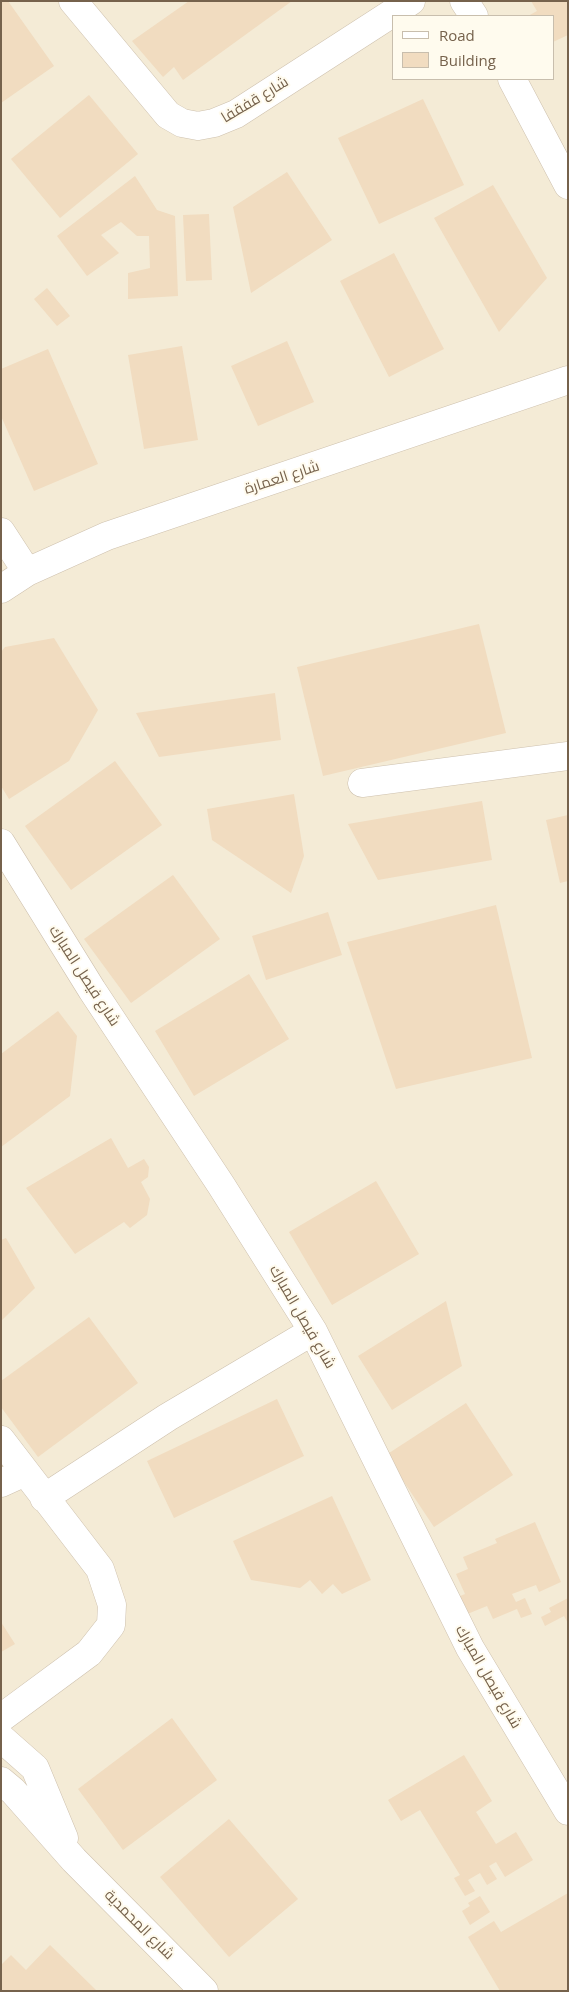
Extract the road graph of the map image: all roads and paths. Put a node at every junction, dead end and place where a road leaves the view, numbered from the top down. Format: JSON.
{"nodes":[{"id":1,"x":73,"y":1,"type":"edge"},
{"id":2,"x":411,"y":1,"type":"edge"},
{"id":3,"x":464,"y":1,"type":"edge"},
{"id":4,"x":473,"y":15,"type":"edge"},
{"id":5,"x":513,"y":80,"type":"edge"},
{"id":6,"x":568,"y":185,"type":"edge"},
{"id":7,"x":568,"y":380,"type":"edge"},
{"id":8,"x":1,"y":532,"type":"edge"},
{"id":9,"x":27,"y":572,"type":"junction"},
{"id":10,"x":1,"y":589,"type":"edge"},
{"id":11,"x":568,"y":756,"type":"edge"},
{"id":12,"x":362,"y":783,"type":"dead end"},
{"id":13,"x":1,"y":844,"type":"edge"},
{"id":14,"x":313,"y":1331,"type":"junction"},
{"id":15,"x":1,"y":1440,"type":"edge"},
{"id":16,"x":13,"y":1478,"type":"edge"},
{"id":17,"x":44,"y":1498,"type":"junction"},
{"id":18,"x":1,"y":1718,"type":"edge"},
{"id":19,"x":1,"y":1738,"type":"edge"},
{"id":20,"x":1,"y":1781,"type":"edge"},
{"id":21,"x":568,"y":1811,"type":"edge"},
{"id":22,"x":74,"y":1860,"type":"junction"},
{"id":23,"x":204,"y":1991,"type":"edge"}],
"edges":[{"from":1,"to":2,"type":"street","name":"شارع قفقفا"},
{"from":3,"to":4,"type":"street"},
{"from":5,"to":6,"type":"street"},
{"from":7,"to":9,"type":"street","name":"شارع العمارة"},
{"from":8,"to":9,"type":"street"},
{"from":9,"to":10,"type":"street","name":"شارع العمارة"},
{"from":11,"to":12,"type":"street"},
{"from":13,"to":14,"type":"street","name":"شارع فيصل المبارك"},
{"from":14,"to":17,"type":"street"},
{"from":14,"to":21,"type":"street","name":"شارع فيصل المبارك"},
{"from":15,"to":16,"type":"street"},
{"from":16,"to":17,"type":"street"},
{"from":17,"to":18,"type":"street"},
{"from":19,"to":22,"type":"street","name":"شارع المحمدية"},
{"from":20,"to":22,"type":"street","name":"شارع المحمدية"},
{"from":22,"to":23,"type":"street","name":"شارع المحمدية"}]}
